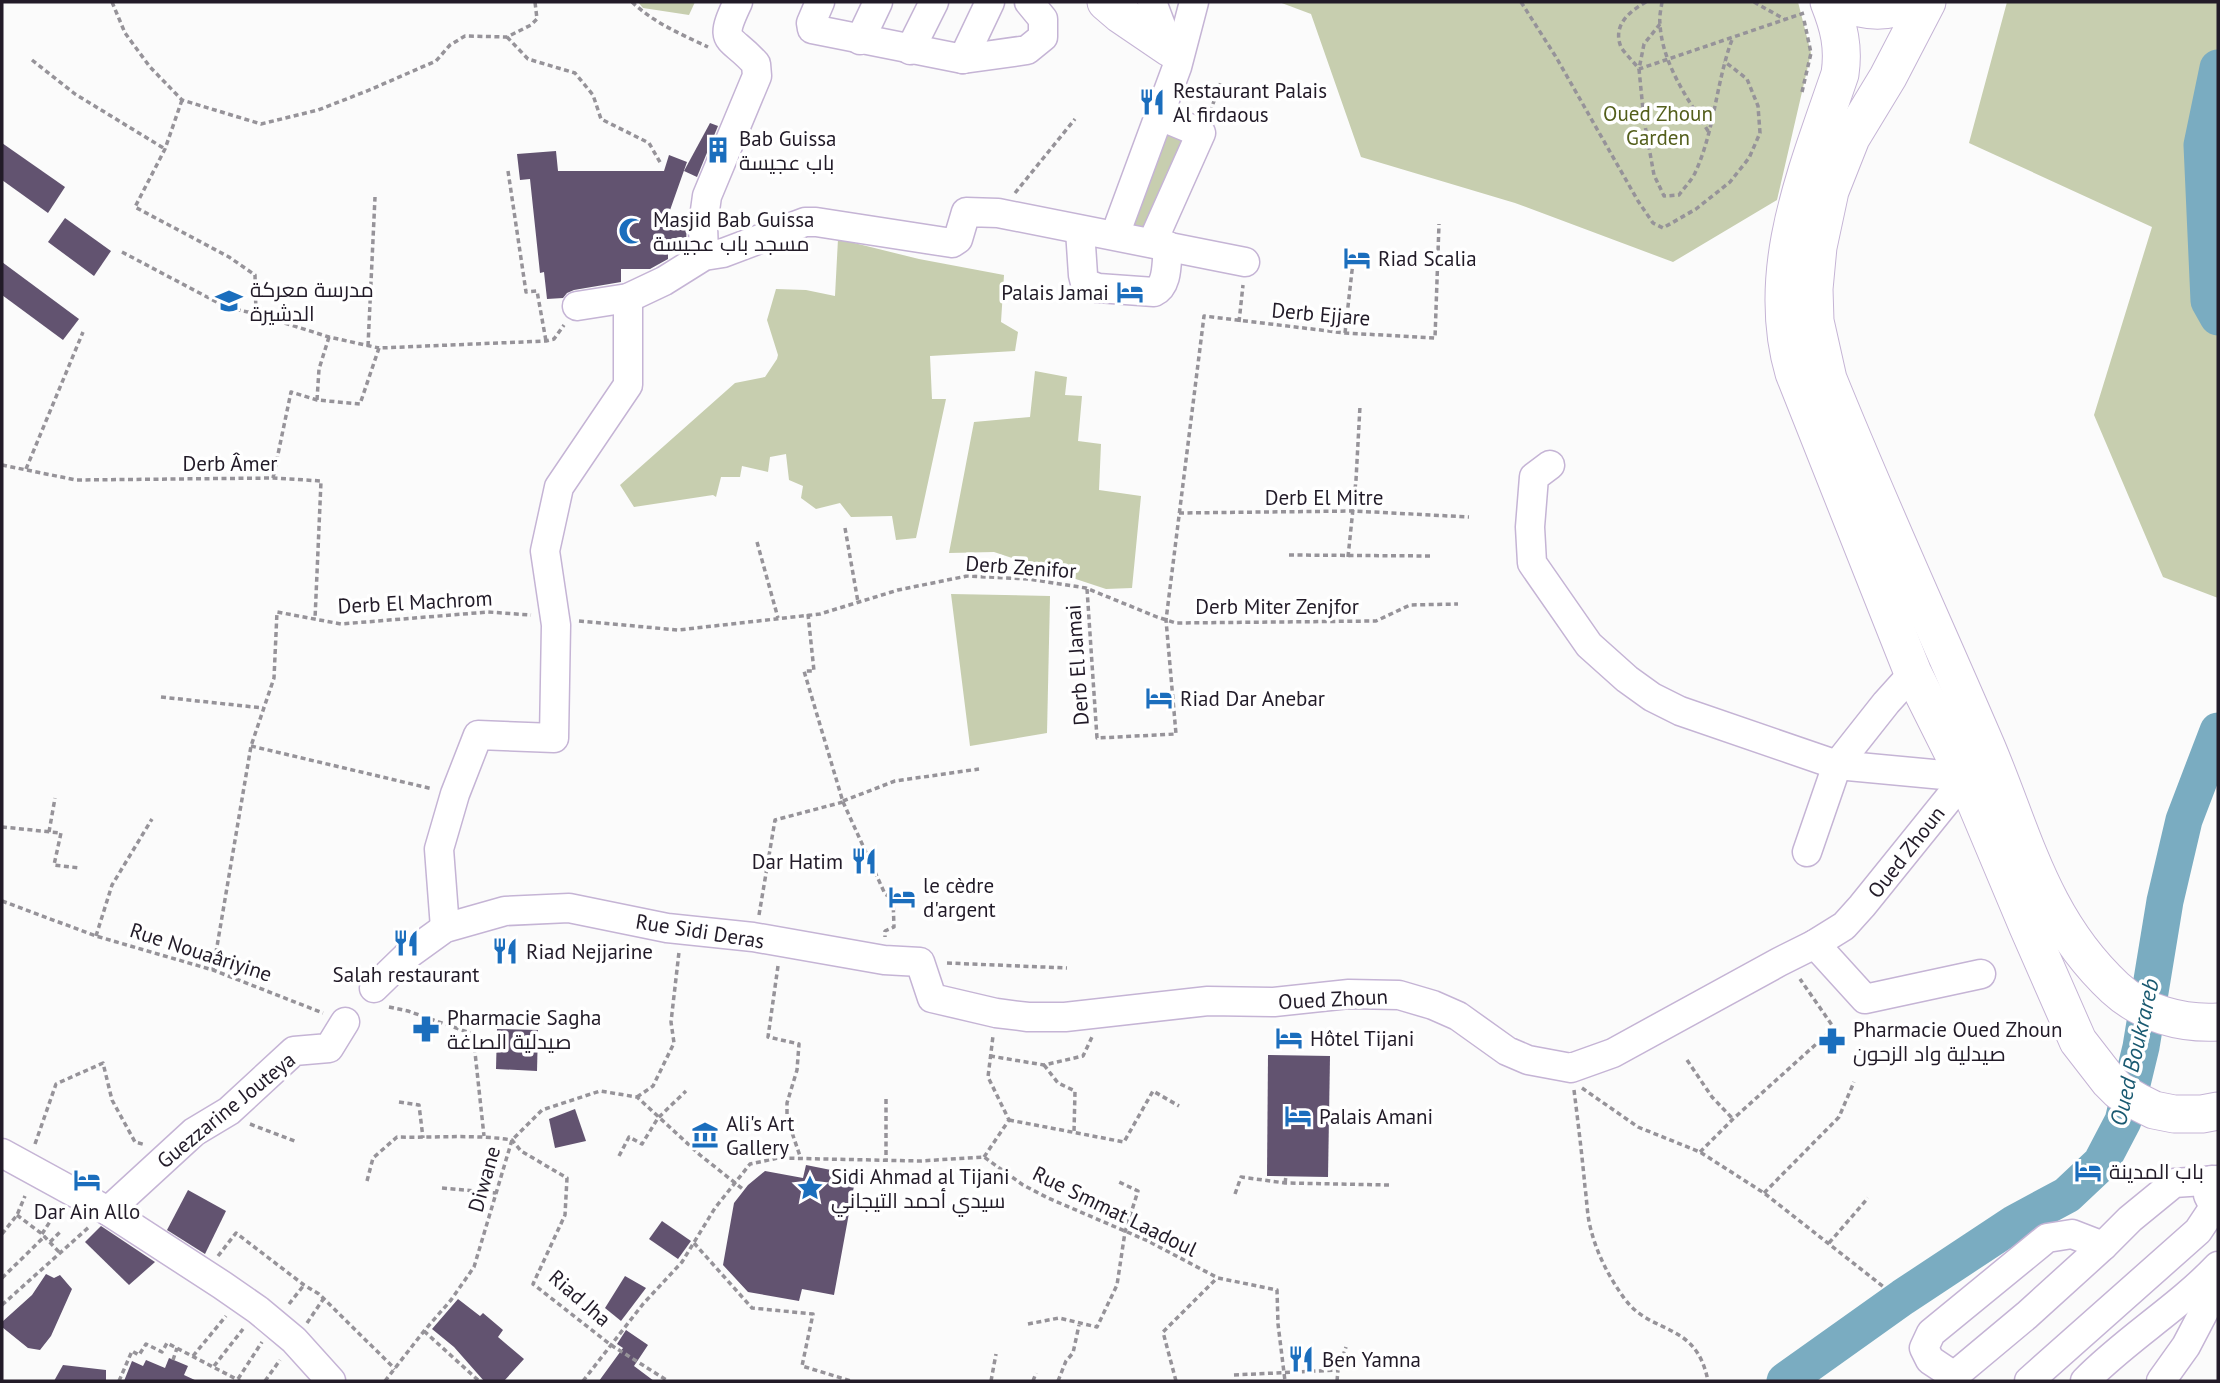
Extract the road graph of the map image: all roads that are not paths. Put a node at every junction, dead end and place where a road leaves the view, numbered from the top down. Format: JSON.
{"nodes":[{"id":1,"x":738,"y":2,"type":"edge"},
{"id":2,"x":820,"y":2,"type":"edge"},
{"id":3,"x":878,"y":2,"type":"edge"},
{"id":4,"x":934,"y":2,"type":"edge"},
{"id":5,"x":990,"y":2,"type":"edge"},
{"id":6,"x":1029,"y":2,"type":"edge"},
{"id":7,"x":1106,"y":2,"type":"edge"},
{"id":8,"x":1152,"y":2,"type":"edge"},
{"id":9,"x":1194,"y":2,"type":"edge"},
{"id":10,"x":1913,"y":2,"type":"edge"},
{"id":11,"x":1927,"y":2,"type":"edge"},
{"id":12,"x":1836,"y":8,"type":"edge"},
{"id":13,"x":860,"y":40,"type":"junction"},
{"id":14,"x":910,"y":50,"type":"junction"},
{"id":15,"x":1174,"y":58,"type":"junction"},
{"id":16,"x":963,"y":59,"type":"junction"},
{"id":17,"x":1160,"y":116,"type":"junction"},
{"id":18,"x":1080,"y":230,"type":"junction"},
{"id":19,"x":1115,"y":235,"type":"junction"},
{"id":20,"x":1160,"y":244,"type":"junction"},
{"id":21,"x":704,"y":256,"type":"junction"},
{"id":22,"x":1245,"y":262,"type":"road end"},
{"id":23,"x":628,"y":298,"type":"junction"},
{"id":24,"x":577,"y":306,"type":"road end"},
{"id":25,"x":1550,"y":465,"type":"dead end"},
{"id":26,"x":1913,"y":673,"type":"junction"},
{"id":27,"x":1976,"y":763,"type":"junction"},
{"id":28,"x":1837,"y":765,"type":"junction"},
{"id":29,"x":1807,"y":852,"type":"dead end"},
{"id":30,"x":445,"y":928,"type":"junction"},
{"id":31,"x":1815,"y":944,"type":"junction"},
{"id":32,"x":1981,"y":974,"type":"dead end"},
{"id":33,"x":380,"y":997,"type":"road end"},
{"id":34,"x":932,"y":998,"type":"joint"},
{"id":35,"x":345,"y":1023,"type":"road end"},
{"id":36,"x":2212,"y":1023,"type":"edge"},
{"id":37,"x":2210,"y":1113,"type":"edge"},
{"id":38,"x":2,"y":1153,"type":"edge"},
{"id":39,"x":2216,"y":1193,"type":"edge"},
{"id":40,"x":108,"y":1210,"type":"junction"},
{"id":41,"x":2103,"y":1246,"type":"junction"},
{"id":42,"x":2218,"y":1266,"type":"edge"},
{"id":43,"x":2218,"y":1285,"type":"edge"},
{"id":44,"x":1955,"y":1379,"type":"edge"},
{"id":45,"x":331,"y":1381,"type":"edge"},
{"id":46,"x":2029,"y":1381,"type":"edge"},
{"id":47,"x":2085,"y":1381,"type":"edge"},
{"id":48,"x":2161,"y":1381,"type":"edge"}],
"edges":[{"from":1,"to":21,"type":"street"},
{"from":2,"to":13,"type":"street"},
{"from":3,"to":13,"type":"street"},
{"from":4,"to":14,"type":"street"},
{"from":5,"to":16,"type":"street"},
{"from":6,"to":16,"type":"street"},
{"from":7,"to":15,"type":"main road"},
{"from":8,"to":15,"type":"street"},
{"from":9,"to":15,"type":"street"},
{"from":10,"to":12,"type":"main road"},
{"from":11,"to":27,"type":"main road"},
{"from":12,"to":26,"type":"main road"},
{"from":13,"to":14,"type":"street"},
{"from":14,"to":16,"type":"street"},
{"from":15,"to":17,"type":"street"},
{"from":17,"to":19,"type":"street"},
{"from":17,"to":20,"type":"street"},
{"from":18,"to":19,"type":"street"},
{"from":18,"to":20,"type":"street"},
{"from":18,"to":21,"type":"street"},
{"from":19,"to":20,"type":"street"},
{"from":20,"to":22,"type":"street"},
{"from":21,"to":23,"type":"street"},
{"from":23,"to":24,"type":"street"},
{"from":23,"to":30,"type":"street"},
{"from":25,"to":28,"type":"street"},
{"from":26,"to":27,"type":"main road"},
{"from":26,"to":28,"type":"street"},
{"from":27,"to":28,"type":"street"},
{"from":27,"to":31,"type":"street","name":"Oued Zhoun"},
{"from":27,"to":36,"type":"main road"},
{"from":27,"to":37,"type":"main road"},
{"from":28,"to":29,"type":"street"},
{"from":30,"to":33,"type":"street"},
{"from":30,"to":34,"type":"street","name":"Rue Sidi Deras"},
{"from":31,"to":32,"type":"street"},
{"from":31,"to":34,"type":"street","name":"Oued Zhoun"},
{"from":35,"to":40,"type":"street","name":"Guezzarine Jouteya"},
{"from":38,"to":40,"type":"street"},
{"from":39,"to":41,"type":"street"},
{"from":39,"to":46,"type":"street"},
{"from":40,"to":45,"type":"street"},
{"from":41,"to":44,"type":"street"},
{"from":41,"to":44,"type":"street"},
{"from":42,"to":47,"type":"street"},
{"from":43,"to":48,"type":"street"}]}
